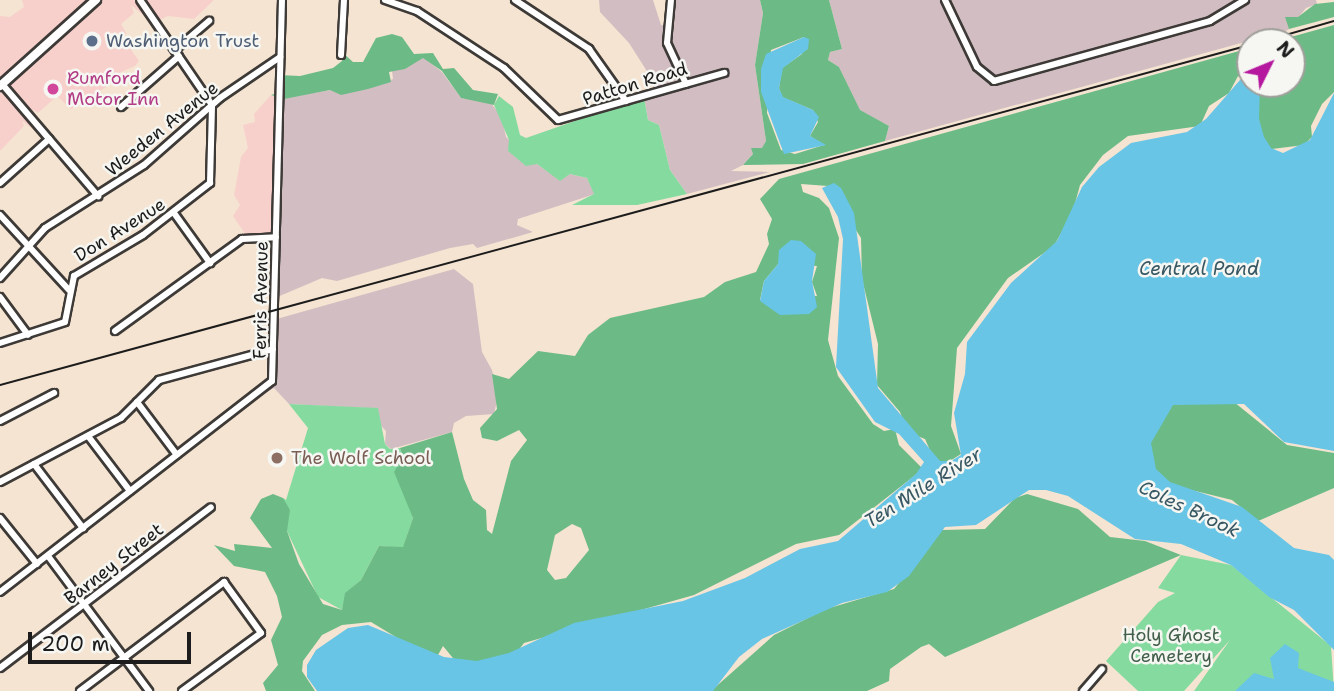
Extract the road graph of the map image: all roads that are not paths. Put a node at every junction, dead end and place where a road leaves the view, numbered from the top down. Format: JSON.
{"nodes":[{"id":1,"x":96,"y":0,"type":"edge"},
{"id":2,"x":140,"y":0,"type":"edge"},
{"id":3,"x":282,"y":0,"type":"edge"},
{"id":4,"x":344,"y":0,"type":"edge"},
{"id":5,"x":385,"y":0,"type":"edge"},
{"id":6,"x":515,"y":0,"type":"edge"},
{"id":7,"x":671,"y":0,"type":"edge"},
{"id":8,"x":945,"y":0,"type":"edge"},
{"id":9,"x":1245,"y":0,"type":"edge"},
{"id":10,"x":209,"y":21,"type":"dead end"},
{"id":11,"x":177,"y":53,"type":"junction"},
{"id":12,"x":341,"y":55,"type":"dead end"},
{"id":13,"x":280,"y":57,"type":"junction"},
{"id":14,"x":724,"y":73,"type":"dead end"},
{"id":15,"x":686,"y":84,"type":"junction"},
{"id":16,"x":1,"y":85,"type":"edge"},
{"id":17,"x":626,"y":102,"type":"junction"},
{"id":18,"x":212,"y":105,"type":"junction"},
{"id":19,"x":121,"y":107,"type":"dead end"},
{"id":20,"x":49,"y":139,"type":"junction"},
{"id":21,"x":0,"y":183,"type":"edge"},
{"id":22,"x":98,"y":196,"type":"junction"},
{"id":23,"x":174,"y":213,"type":"junction"},
{"id":24,"x":0,"y":215,"type":"edge"},
{"id":25,"x":276,"y":237,"type":"junction"},
{"id":26,"x":27,"y":247,"type":"junction"},
{"id":27,"x":210,"y":263,"type":"junction"},
{"id":28,"x":0,"y":278,"type":"edge"},
{"id":29,"x":69,"y":290,"type":"junction"},
{"id":30,"x":0,"y":297,"type":"edge"},
{"id":31,"x":116,"y":331,"type":"dead end"},
{"id":32,"x":29,"y":335,"type":"junction"},
{"id":33,"x":0,"y":343,"type":"edge"},
{"id":34,"x":273,"y":349,"type":"junction"},
{"id":35,"x":54,"y":393,"type":"dead end"},
{"id":36,"x":137,"y":402,"type":"junction"},
{"id":37,"x":0,"y":421,"type":"edge"},
{"id":38,"x":88,"y":436,"type":"junction"},
{"id":39,"x":177,"y":455,"type":"junction"},
{"id":40,"x":34,"y":464,"type":"junction"},
{"id":41,"x":0,"y":482,"type":"edge"},
{"id":42,"x":130,"y":492,"type":"junction"},
{"id":43,"x":211,"y":507,"type":"dead end"},
{"id":44,"x":0,"y":518,"type":"edge"},
{"id":45,"x":83,"y":528,"type":"junction"},
{"id":46,"x":48,"y":556,"type":"junction"},
{"id":47,"x":37,"y":564,"type":"junction"},
{"id":48,"x":0,"y":592,"type":"edge"},
{"id":49,"x":84,"y":605,"type":"junction"},
{"id":50,"x":123,"y":658,"type":"junction"},
{"id":51,"x":0,"y":668,"type":"edge"},
{"id":52,"x":1102,"y":669,"type":"dead end"},
{"id":53,"x":80,"y":691,"type":"edge"},
{"id":54,"x":149,"y":691,"type":"edge"},
{"id":55,"x":182,"y":691,"type":"edge"},
{"id":56,"x":1083,"y":691,"type":"edge"}],
"edges":[{"from":1,"to":16,"type":"main road"},
{"from":2,"to":11,"type":"street"},
{"from":3,"to":13,"type":"street","name":"Ferris Avenue"},
{"from":4,"to":12,"type":"street"},
{"from":5,"to":17,"type":"street","name":"Patton Road"},
{"from":6,"to":17,"type":"street"},
{"from":7,"to":15,"type":"street"},
{"from":8,"to":9,"type":"street"},
{"from":10,"to":11,"type":"street"},
{"from":11,"to":18,"type":"street"},
{"from":11,"to":19,"type":"street"},
{"from":13,"to":18,"type":"street","name":"Weeden Avenue"},
{"from":13,"to":25,"type":"street","name":"Ferris Avenue"},
{"from":14,"to":15,"type":"street","name":"Patton Road"},
{"from":15,"to":17,"type":"street","name":"Patton Road"},
{"from":16,"to":20,"type":"street"},
{"from":18,"to":22,"type":"street","name":"Weeden Avenue"},
{"from":18,"to":23,"type":"street","name":"Don Avenue"},
{"from":20,"to":21,"type":"street"},
{"from":20,"to":22,"type":"street"},
{"from":22,"to":26,"type":"street","name":"Weeden Avenue"},
{"from":23,"to":27,"type":"street"},
{"from":23,"to":29,"type":"street","name":"Don Avenue"},
{"from":24,"to":26,"type":"street"},
{"from":25,"to":27,"type":"street"},
{"from":25,"to":34,"type":"street","name":"Ferris Avenue"},
{"from":26,"to":28,"type":"street","name":"Weeden Avenue"},
{"from":26,"to":29,"type":"street"},
{"from":27,"to":31,"type":"street"},
{"from":29,"to":32,"type":"street"},
{"from":30,"to":32,"type":"street"},
{"from":32,"to":33,"type":"street"},
{"from":34,"to":36,"type":"street"},
{"from":34,"to":39,"type":"street","name":"Ferris Avenue"},
{"from":35,"to":37,"type":"street"},
{"from":36,"to":38,"type":"street"},
{"from":36,"to":39,"type":"street"},
{"from":38,"to":40,"type":"street"},
{"from":38,"to":42,"type":"street"},
{"from":39,"to":42,"type":"street","name":"Ferris Avenue"},
{"from":40,"to":41,"type":"street"},
{"from":40,"to":45,"type":"street"},
{"from":42,"to":45,"type":"street","name":"Ferris Avenue"},
{"from":43,"to":49,"type":"street","name":"Barney Street"},
{"from":44,"to":47,"type":"street"},
{"from":45,"to":46,"type":"street","name":"Ferris Avenue"},
{"from":46,"to":47,"type":"street","name":"Ferris Avenue"},
{"from":46,"to":49,"type":"street"},
{"from":47,"to":48,"type":"street","name":"Ferris Avenue"},
{"from":49,"to":50,"type":"street"},
{"from":49,"to":51,"type":"street","name":"Barney Street"},
{"from":50,"to":53,"type":"street"},
{"from":50,"to":54,"type":"street"},
{"from":50,"to":55,"type":"street"},
{"from":52,"to":56,"type":"street"}]}
